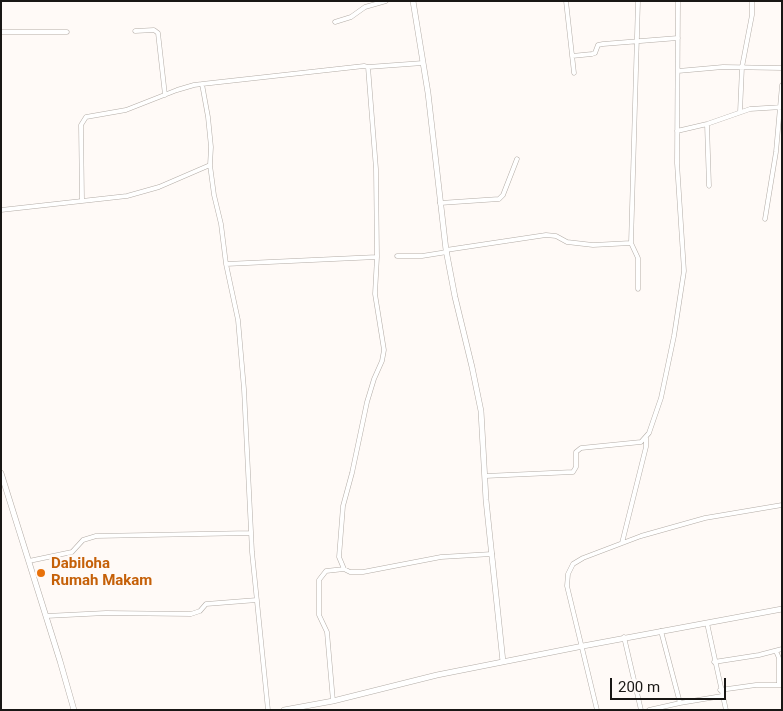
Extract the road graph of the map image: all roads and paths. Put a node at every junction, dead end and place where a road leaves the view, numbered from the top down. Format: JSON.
{"nodes":[{"id":1,"x":386,"y":1,"type":"edge"},
{"id":2,"x":413,"y":1,"type":"edge"},
{"id":3,"x":566,"y":1,"type":"edge"},
{"id":4,"x":638,"y":1,"type":"edge"},
{"id":5,"x":678,"y":1,"type":"edge"},
{"id":6,"x":752,"y":1,"type":"edge"},
{"id":7,"x":335,"y":22,"type":"dead end"},
{"id":8,"x":135,"y":31,"type":"dead end"},
{"id":9,"x":1,"y":32,"type":"edge"},
{"id":10,"x":68,"y":32,"type":"dead end"},
{"id":11,"x":678,"y":38,"type":"junction"},
{"id":12,"x":637,"y":40,"type":"junction"},
{"id":13,"x":572,"y":56,"type":"junction"},
{"id":14,"x":423,"y":62,"type":"junction"},
{"id":15,"x":368,"y":67,"type":"junction"},
{"id":16,"x":742,"y":67,"type":"junction"},
{"id":17,"x":782,"y":68,"type":"edge"},
{"id":18,"x":678,"y":71,"type":"junction"},
{"id":19,"x":574,"y":73,"type":"dead end"},
{"id":20,"x":202,"y":84,"type":"junction"},
{"id":21,"x":782,"y":85,"type":"edge"},
{"id":22,"x":165,"y":94,"type":"junction"},
{"id":23,"x":781,"y":107,"type":"edge"},
{"id":24,"x":740,"y":112,"type":"junction"},
{"id":25,"x":707,"y":124,"type":"junction"},
{"id":26,"x":677,"y":131,"type":"junction"},
{"id":27,"x":517,"y":160,"type":"dead end"},
{"id":28,"x":210,"y":165,"type":"junction"},
{"id":29,"x":709,"y":186,"type":"dead end"},
{"id":30,"x":82,"y":200,"type":"junction"},
{"id":31,"x":440,"y":202,"type":"junction"},
{"id":32,"x":1,"y":210,"type":"edge"},
{"id":33,"x":765,"y":219,"type":"dead end"},
{"id":34,"x":631,"y":243,"type":"junction"},
{"id":35,"x":446,"y":251,"type":"junction"},
{"id":36,"x":397,"y":256,"type":"dead end"},
{"id":37,"x":377,"y":258,"type":"junction"},
{"id":38,"x":226,"y":264,"type":"junction"},
{"id":39,"x":638,"y":289,"type":"dead end"},
{"id":40,"x":646,"y":438,"type":"junction"},
{"id":41,"x":1,"y":473,"type":"edge"},
{"id":42,"x":485,"y":476,"type":"junction"},
{"id":43,"x":782,"y":505,"type":"edge"},
{"id":44,"x":251,"y":533,"type":"junction"},
{"id":45,"x":622,"y":543,"type":"junction"},
{"id":46,"x":492,"y":554,"type":"junction"},
{"id":47,"x":29,"y":561,"type":"junction"},
{"id":48,"x":344,"y":569,"type":"junction"},
{"id":49,"x":257,"y":600,"type":"junction"},
{"id":50,"x":782,"y":609,"type":"edge"},
{"id":51,"x":46,"y":616,"type":"junction"},
{"id":52,"x":707,"y":623,"type":"junction"},
{"id":53,"x":661,"y":631,"type":"junction"},
{"id":54,"x":624,"y":638,"type":"junction"},
{"id":55,"x":583,"y":646,"type":"junction"},
{"id":56,"x":782,"y":649,"type":"edge"},
{"id":57,"x":776,"y":651,"type":"junction"},
{"id":58,"x":503,"y":662,"type":"junction"},
{"id":59,"x":714,"y":662,"type":"junction"},
{"id":60,"x":780,"y":685,"type":"edge"},
{"id":61,"x":720,"y":690,"type":"junction"},
{"id":62,"x":722,"y":696,"type":"junction"},
{"id":63,"x":333,"y":701,"type":"junction"},
{"id":64,"x":680,"y":703,"type":"junction"},
{"id":65,"x":303,"y":708,"type":"edge"},
{"id":66,"x":655,"y":709,"type":"edge"},
{"id":67,"x":74,"y":710,"type":"edge"},
{"id":68,"x":268,"y":710,"type":"edge"},
{"id":69,"x":284,"y":710,"type":"edge"},
{"id":70,"x":597,"y":710,"type":"edge"},
{"id":71,"x":641,"y":710,"type":"edge"},
{"id":72,"x":650,"y":710,"type":"edge"},
{"id":73,"x":726,"y":710,"type":"edge"}],
"edges":[{"from":1,"to":7,"type":"street"},
{"from":2,"to":14,"type":"street"},
{"from":3,"to":13,"type":"street"},
{"from":4,"to":12,"type":"street"},
{"from":5,"to":11,"type":"street"},
{"from":6,"to":16,"type":"street"},
{"from":8,"to":22,"type":"street"},
{"from":9,"to":10,"type":"street"},
{"from":11,"to":12,"type":"street"},
{"from":11,"to":18,"type":"street"},
{"from":12,"to":13,"type":"street"},
{"from":12,"to":34,"type":"street"},
{"from":13,"to":19,"type":"street"},
{"from":14,"to":15,"type":"street"},
{"from":14,"to":31,"type":"street"},
{"from":15,"to":20,"type":"street"},
{"from":15,"to":37,"type":"street"},
{"from":16,"to":17,"type":"street"},
{"from":16,"to":18,"type":"street"},
{"from":16,"to":24,"type":"street"},
{"from":18,"to":26,"type":"street"},
{"from":20,"to":22,"type":"street"},
{"from":20,"to":28,"type":"street"},
{"from":21,"to":23,"type":"street"},
{"from":22,"to":30,"type":"street"},
{"from":23,"to":24,"type":"street"},
{"from":23,"to":33,"type":"street"},
{"from":24,"to":25,"type":"street"},
{"from":25,"to":26,"type":"street"},
{"from":25,"to":29,"type":"street"},
{"from":26,"to":40,"type":"street"},
{"from":27,"to":31,"type":"street"},
{"from":28,"to":30,"type":"street"},
{"from":28,"to":38,"type":"street"},
{"from":30,"to":32,"type":"street"},
{"from":31,"to":35,"type":"street"},
{"from":34,"to":35,"type":"street"},
{"from":34,"to":39,"type":"street"},
{"from":35,"to":36,"type":"street"},
{"from":35,"to":42,"type":"street"},
{"from":37,"to":38,"type":"street"},
{"from":37,"to":48,"type":"street"},
{"from":38,"to":44,"type":"street"},
{"from":40,"to":42,"type":"street"},
{"from":40,"to":45,"type":"street"},
{"from":41,"to":47,"type":"street"},
{"from":42,"to":46,"type":"street"},
{"from":43,"to":45,"type":"street"},
{"from":44,"to":47,"type":"street"},
{"from":44,"to":49,"type":"street"},
{"from":45,"to":55,"type":"street"},
{"from":46,"to":48,"type":"street"},
{"from":46,"to":58,"type":"street"},
{"from":47,"to":51,"type":"street"},
{"from":48,"to":63,"type":"street"},
{"from":49,"to":51,"type":"street"},
{"from":49,"to":68,"type":"street"},
{"from":50,"to":52,"type":"street"},
{"from":51,"to":67,"type":"street"},
{"from":52,"to":53,"type":"street"},
{"from":52,"to":59,"type":"street"},
{"from":53,"to":54,"type":"street"},
{"from":53,"to":64,"type":"street"},
{"from":54,"to":55,"type":"street"},
{"from":54,"to":71,"type":"street"},
{"from":55,"to":58,"type":"street"},
{"from":55,"to":70,"type":"street"},
{"from":56,"to":57,"type":"street"},
{"from":57,"to":59,"type":"street"},
{"from":57,"to":60,"type":"street"},
{"from":58,"to":63,"type":"street"},
{"from":59,"to":61,"type":"street"},
{"from":60,"to":61,"type":"street"},
{"from":61,"to":62,"type":"street"},
{"from":62,"to":64,"type":"street"},
{"from":62,"to":73,"type":"street"},
{"from":63,"to":65,"type":"street"},
{"from":64,"to":66,"type":"street"},
{"from":65,"to":69,"type":"street"},
{"from":66,"to":72,"type":"street"}]}
